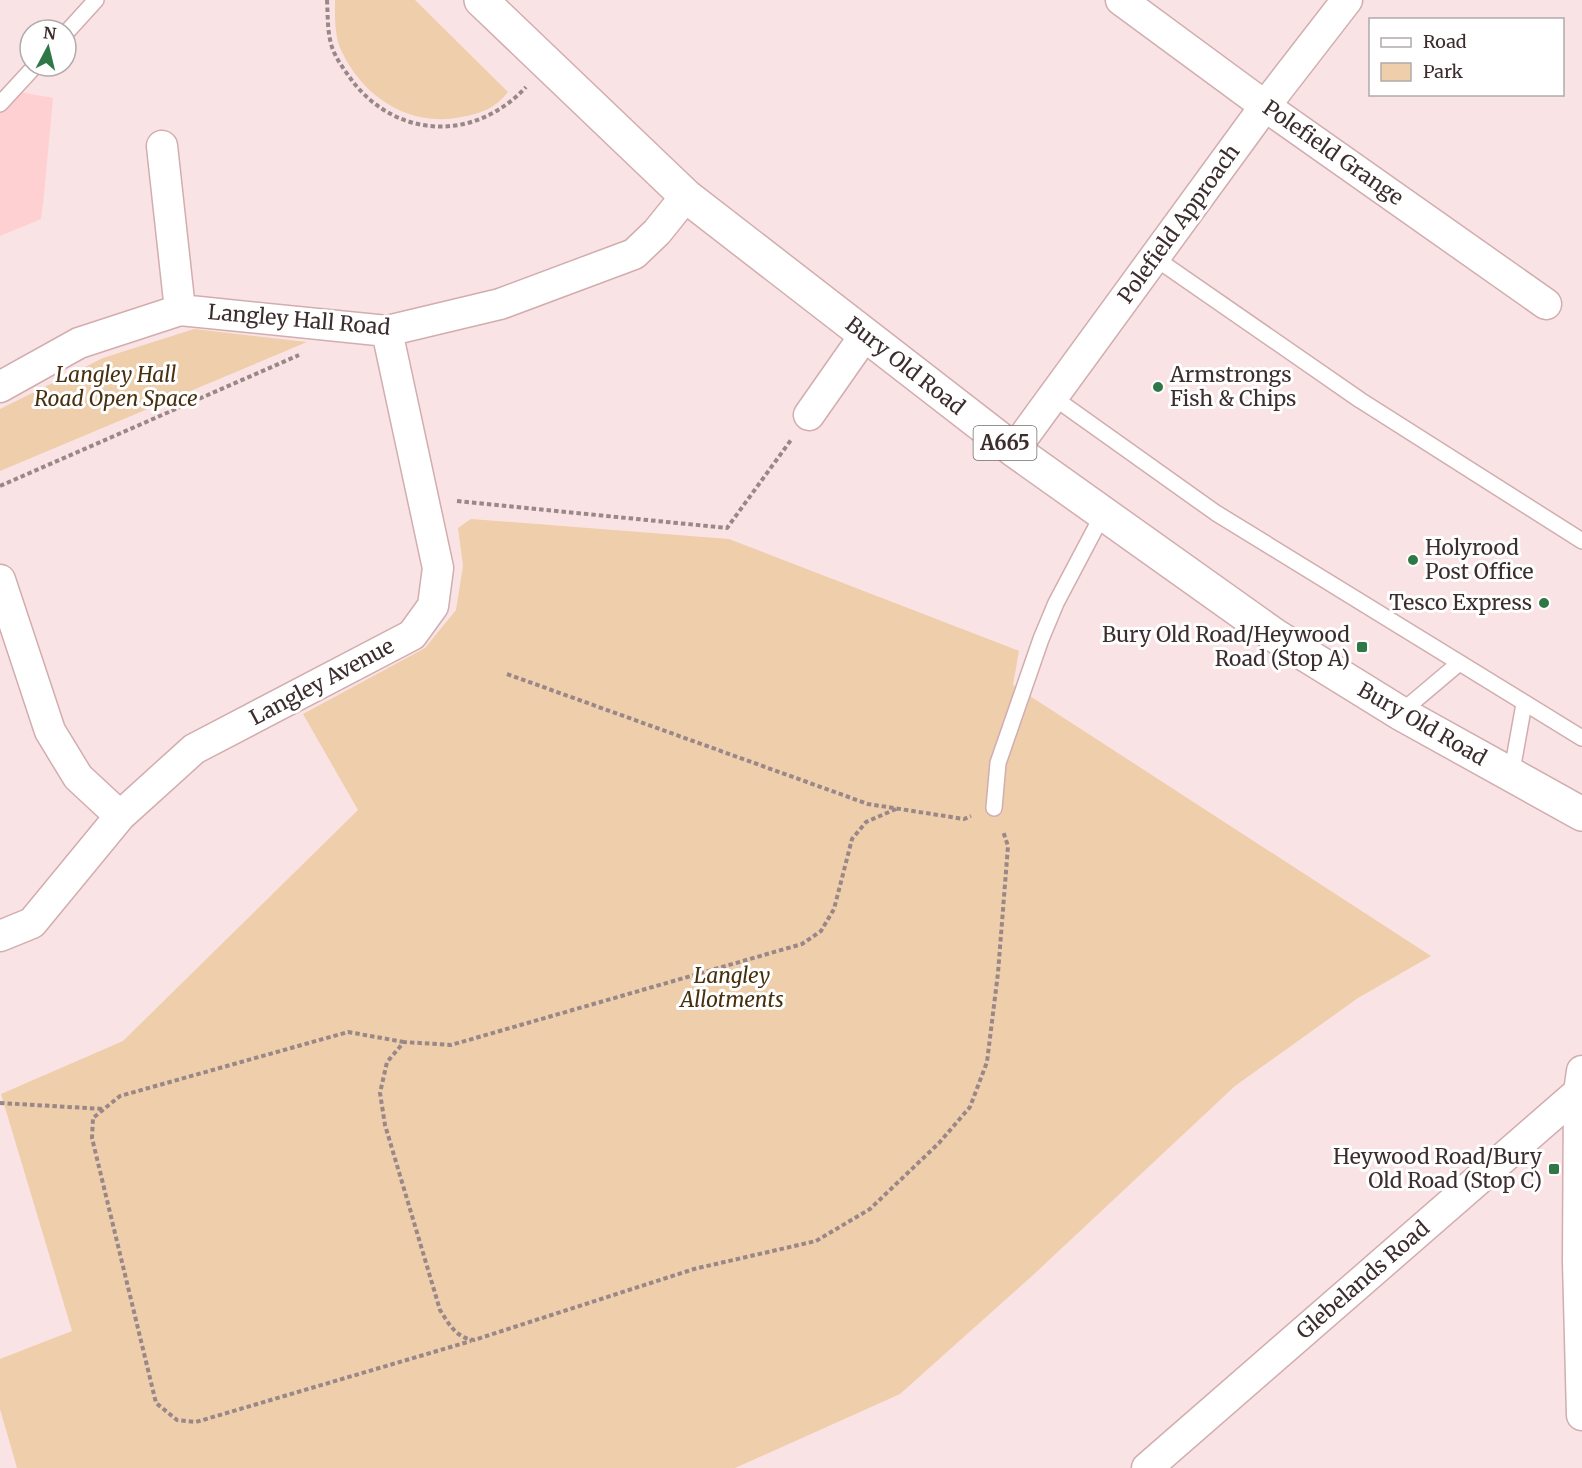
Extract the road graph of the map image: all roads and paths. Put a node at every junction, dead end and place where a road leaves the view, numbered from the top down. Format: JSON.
{"nodes":[{"id":1,"x":96,"y":0,"type":"edge"},
{"id":2,"x":327,"y":0,"type":"edge"},
{"id":3,"x":481,"y":0,"type":"edge"},
{"id":4,"x":1121,"y":0,"type":"edge"},
{"id":5,"x":1347,"y":0,"type":"edge"},
{"id":6,"x":78,"y":20,"type":"edge"},
{"id":7,"x":547,"y":65,"type":"junction"},
{"id":8,"x":24,"y":78,"type":"edge"},
{"id":9,"x":0,"y":104,"type":"edge"},
{"id":10,"x":1265,"y":106,"type":"junction"},
{"id":11,"x":162,"y":146,"type":"dead end"},
{"id":12,"x":686,"y":196,"type":"junction"},
{"id":13,"x":1155,"y":258,"type":"junction"},
{"id":14,"x":1546,"y":304,"type":"dead end"},
{"id":15,"x":180,"y":310,"type":"junction"},
{"id":16,"x":328,"y":324,"type":"junction"},
{"id":17,"x":387,"y":331,"type":"junction"},
{"id":18,"x":865,"y":335,"type":"junction"},
{"id":19,"x":0,"y":387,"type":"edge"},
{"id":20,"x":1053,"y":397,"type":"junction"},
{"id":21,"x":809,"y":415,"type":"joint"},
{"id":22,"x":1014,"y":450,"type":"junction"},
{"id":23,"x":0,"y":486,"type":"edge"},
{"id":24,"x":423,"y":499,"type":"junction"},
{"id":25,"x":1104,"y":512,"type":"junction"},
{"id":26,"x":1582,"y":541,"type":"edge"},
{"id":27,"x":0,"y":580,"type":"edge"},
{"id":28,"x":1458,"y":664,"type":"junction"},
{"id":29,"x":507,"y":674,"type":"dead end"},
{"id":30,"x":1524,"y":704,"type":"junction"},
{"id":31,"x":1400,"y":713,"type":"junction"},
{"id":32,"x":1582,"y":738,"type":"edge"},
{"id":33,"x":1511,"y":776,"type":"junction"},
{"id":34,"x":896,"y":808,"type":"junction"},
{"id":35,"x":994,"y":808,"type":"junction"},
{"id":36,"x":1582,"y":814,"type":"edge"},
{"id":37,"x":120,"y":816,"type":"junction"},
{"id":38,"x":0,"y":936,"type":"edge"},
{"id":39,"x":404,"y":1042,"type":"junction"},
{"id":40,"x":1581,"y":1081,"type":"edge"},
{"id":41,"x":0,"y":1103,"type":"edge"},
{"id":42,"x":104,"y":1109,"type":"junction"},
{"id":43,"x":474,"y":1340,"type":"junction"},
{"id":44,"x":1582,"y":1415,"type":"edge"},
{"id":45,"x":1147,"y":1468,"type":"edge"}],
"edges":[{"from":1,"to":6,"type":"lane"},
{"from":2,"to":7,"type":"path"},
{"from":3,"to":7,"type":"main road","name":"Bury Old Road","number":"A665"},
{"from":4,"to":10,"type":"street","name":"Polefield Grange"},
{"from":5,"to":10,"type":"street","name":"Polefield Approach"},
{"from":7,"to":12,"type":"main road","name":"Bury Old Road","number":"A665"},
{"from":8,"to":9,"type":"lane"},
{"from":10,"to":13,"type":"street","name":"Polefield Approach"},
{"from":10,"to":14,"type":"street","name":"Polefield Grange"},
{"from":11,"to":15,"type":"street"},
{"from":12,"to":17,"type":"street","name":"Langley Hall Road"},
{"from":12,"to":18,"type":"main road","name":"Bury Old Road","number":"A665"},
{"from":13,"to":20,"type":"street","name":"Polefield Approach"},
{"from":13,"to":26,"type":"lane"},
{"from":15,"to":16,"type":"street","name":"Langley Hall Road"},
{"from":15,"to":19,"type":"street","name":"Langley Hall Road"},
{"from":16,"to":17,"type":"street","name":"Langley Hall Road"},
{"from":16,"to":23,"type":"path"},
{"from":17,"to":24,"type":"street","name":"Langley Avenue"},
{"from":18,"to":21,"type":"street"},
{"from":18,"to":22,"type":"main road","name":"Bury Old Road","number":"A665"},
{"from":20,"to":22,"type":"street","name":"Polefield Approach"},
{"from":20,"to":28,"type":"lane"},
{"from":21,"to":24,"type":"path"},
{"from":22,"to":25,"type":"main road","name":"Bury Old Road","number":"A665"},
{"from":24,"to":37,"type":"street","name":"Langley Avenue"},
{"from":25,"to":31,"type":"main road","name":"Bury Old Road","number":"A665"},
{"from":25,"to":35,"type":"lane"},
{"from":27,"to":37,"type":"street"},
{"from":28,"to":30,"type":"lane"},
{"from":28,"to":31,"type":"lane"},
{"from":29,"to":34,"type":"path"},
{"from":30,"to":32,"type":"lane"},
{"from":30,"to":33,"type":"lane"},
{"from":31,"to":33,"type":"main road","name":"Bury Old Road","number":"A665"},
{"from":33,"to":36,"type":"main road","name":"Bury Old Road","number":"A665"},
{"from":34,"to":35,"type":"path"},
{"from":34,"to":39,"type":"path"},
{"from":35,"to":43,"type":"path"},
{"from":37,"to":38,"type":"street","name":"Langley Avenue"},
{"from":39,"to":42,"type":"path"},
{"from":39,"to":43,"type":"path"},
{"from":40,"to":44,"type":"street"},
{"from":40,"to":45,"type":"street","name":"Glebelands Road"},
{"from":41,"to":42,"type":"path"},
{"from":42,"to":43,"type":"path"}]}
